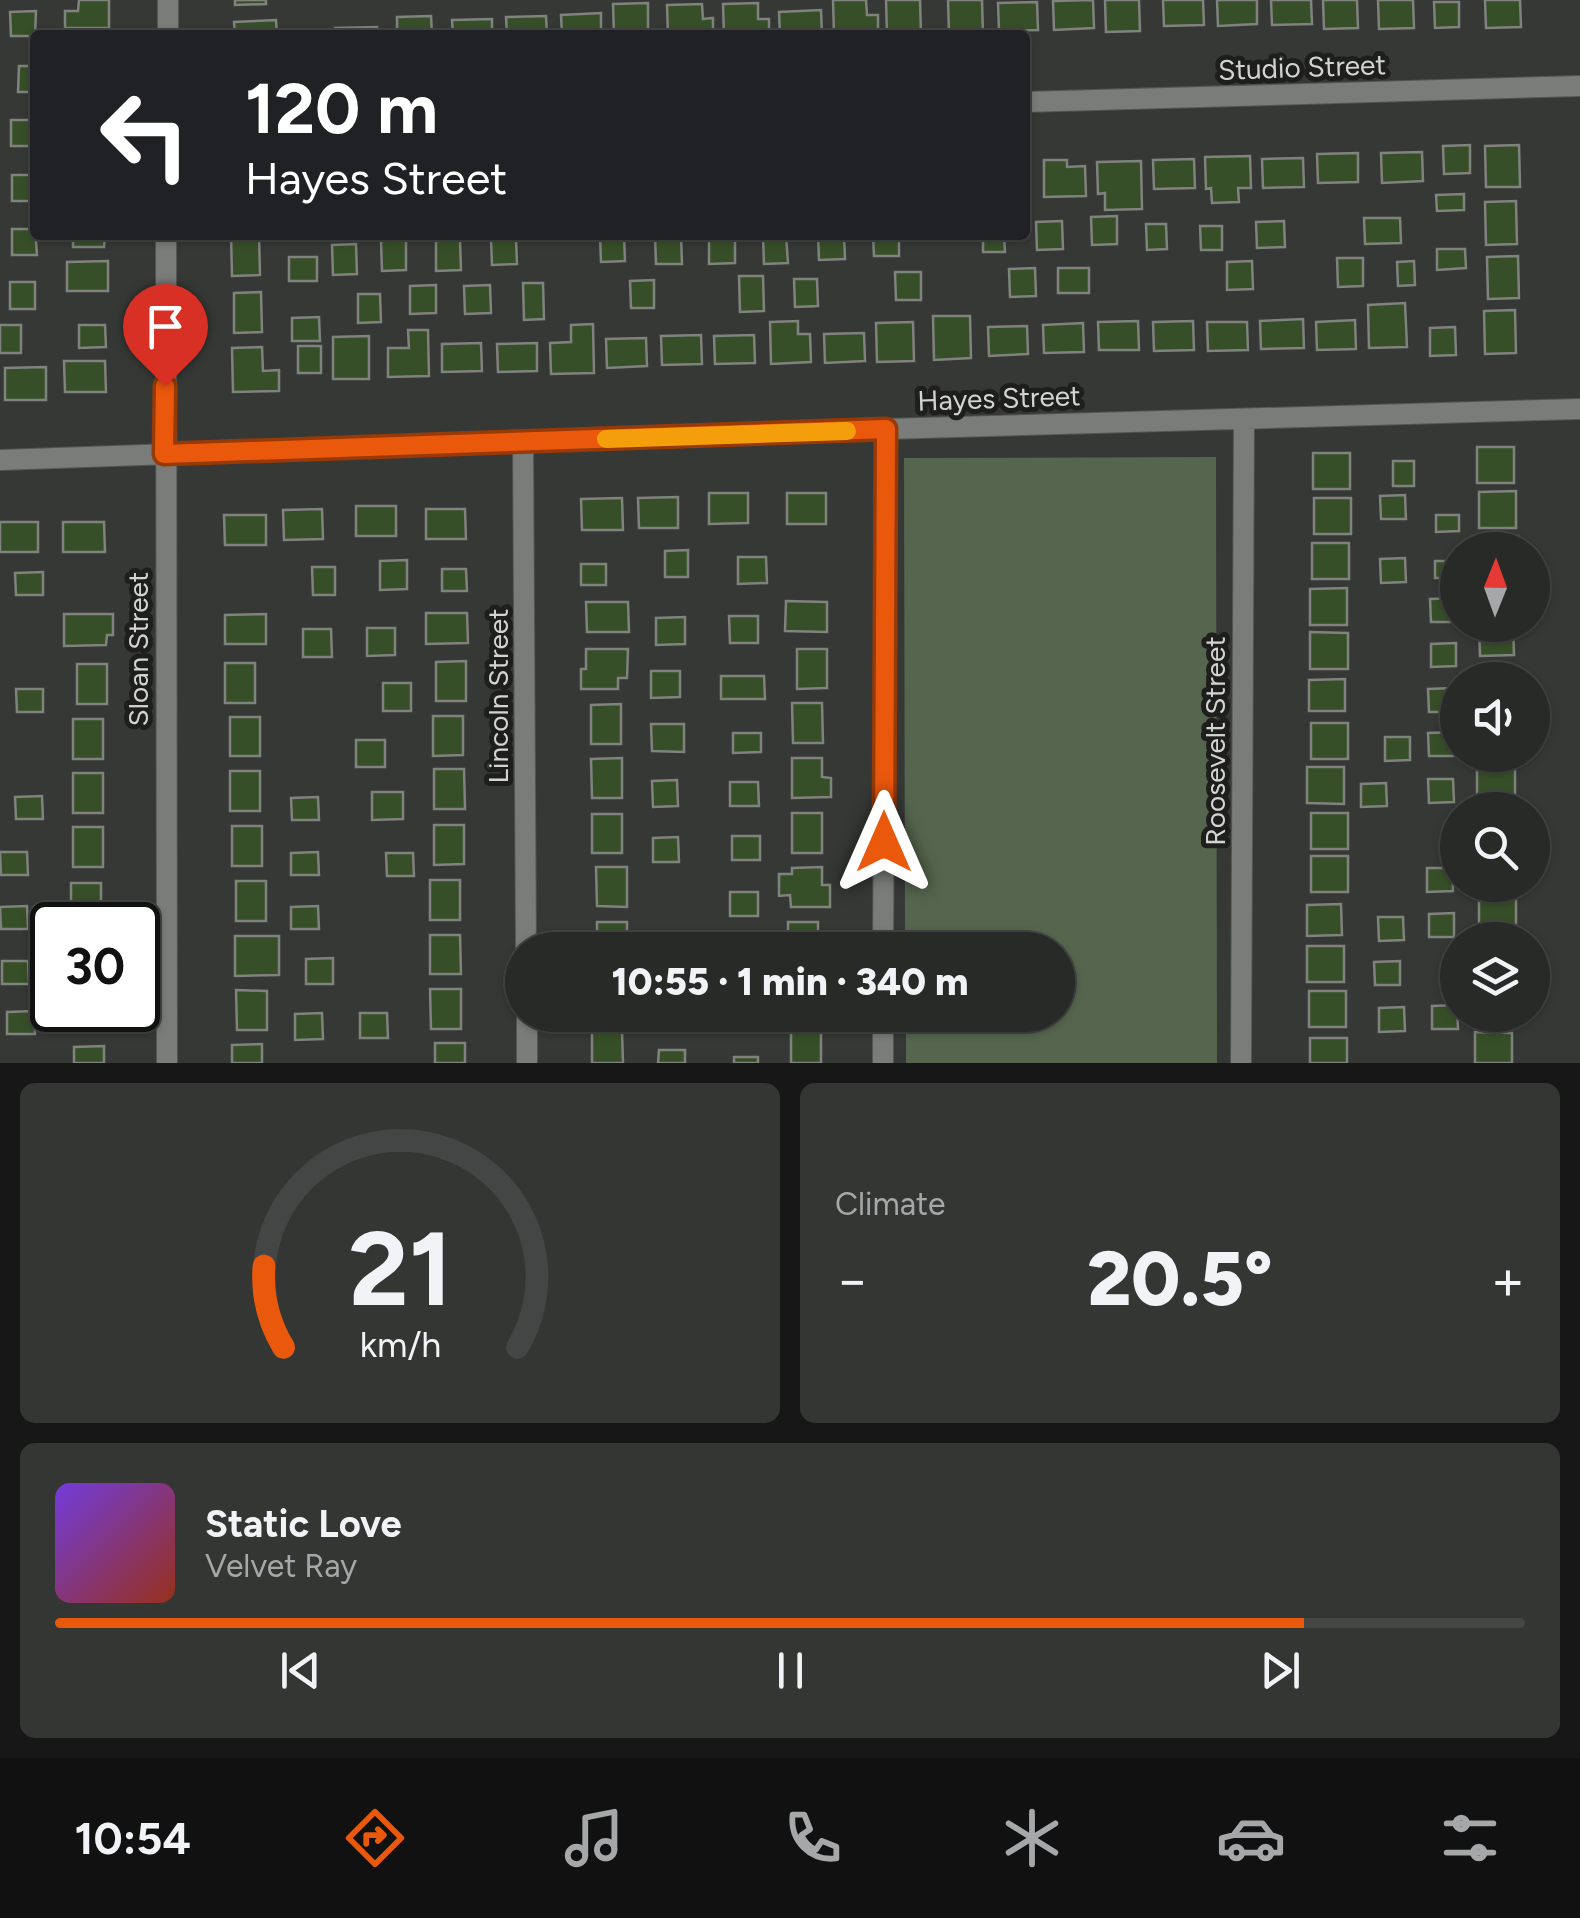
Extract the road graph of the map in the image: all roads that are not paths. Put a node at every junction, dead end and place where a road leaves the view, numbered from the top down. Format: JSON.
{"nodes":[{"id":1,"x":168,"y":0,"type":"edge"},
{"id":2,"x":168,"y":30,"type":"edge"},
{"id":3,"x":1580,"y":86,"type":"edge"},
{"id":4,"x":1030,"y":102,"type":"edge"},
{"id":5,"x":166,"y":240,"type":"edge"},
{"id":6,"x":1580,"y":409,"type":"edge"},
{"id":7,"x":1244,"y":418,"type":"junction"},
{"id":8,"x":886,"y":429,"type":"junction"},
{"id":9,"x":523,"y":442,"type":"junction"},
{"id":10,"x":164,"y":454,"type":"junction"},
{"id":11,"x":0,"y":460,"type":"edge"},
{"id":12,"x":526,"y":932,"type":"edge"},
{"id":13,"x":884,"y":932,"type":"edge"},
{"id":14,"x":527,"y":1032,"type":"edge"},
{"id":15,"x":883,"y":1032,"type":"edge"},
{"id":16,"x":167,"y":1063,"type":"edge"},
{"id":17,"x":527,"y":1063,"type":"edge"},
{"id":18,"x":883,"y":1063,"type":"edge"},
{"id":19,"x":1241,"y":1063,"type":"edge"}],
"edges":[{"from":1,"to":2,"type":"street"},
{"from":3,"to":4,"type":"street","name":"Studio Street"},
{"from":5,"to":10,"type":"street","name":"Sloan Street"},
{"from":6,"to":7,"type":"street","name":"Hayes Street"},
{"from":7,"to":8,"type":"street","name":"Hayes Street"},
{"from":7,"to":19,"type":"street","name":"Roosevelt Street"},
{"from":8,"to":9,"type":"street","name":"Hayes Street"},
{"from":8,"to":13,"type":"street"},
{"from":9,"to":10,"type":"street","name":"Hayes Street"},
{"from":9,"to":12,"type":"street","name":"Lincoln Street"},
{"from":10,"to":11,"type":"street","name":"Hayes Street"},
{"from":10,"to":16,"type":"street","name":"Sloan Street"},
{"from":14,"to":17,"type":"street"},
{"from":15,"to":18,"type":"street"}]}
